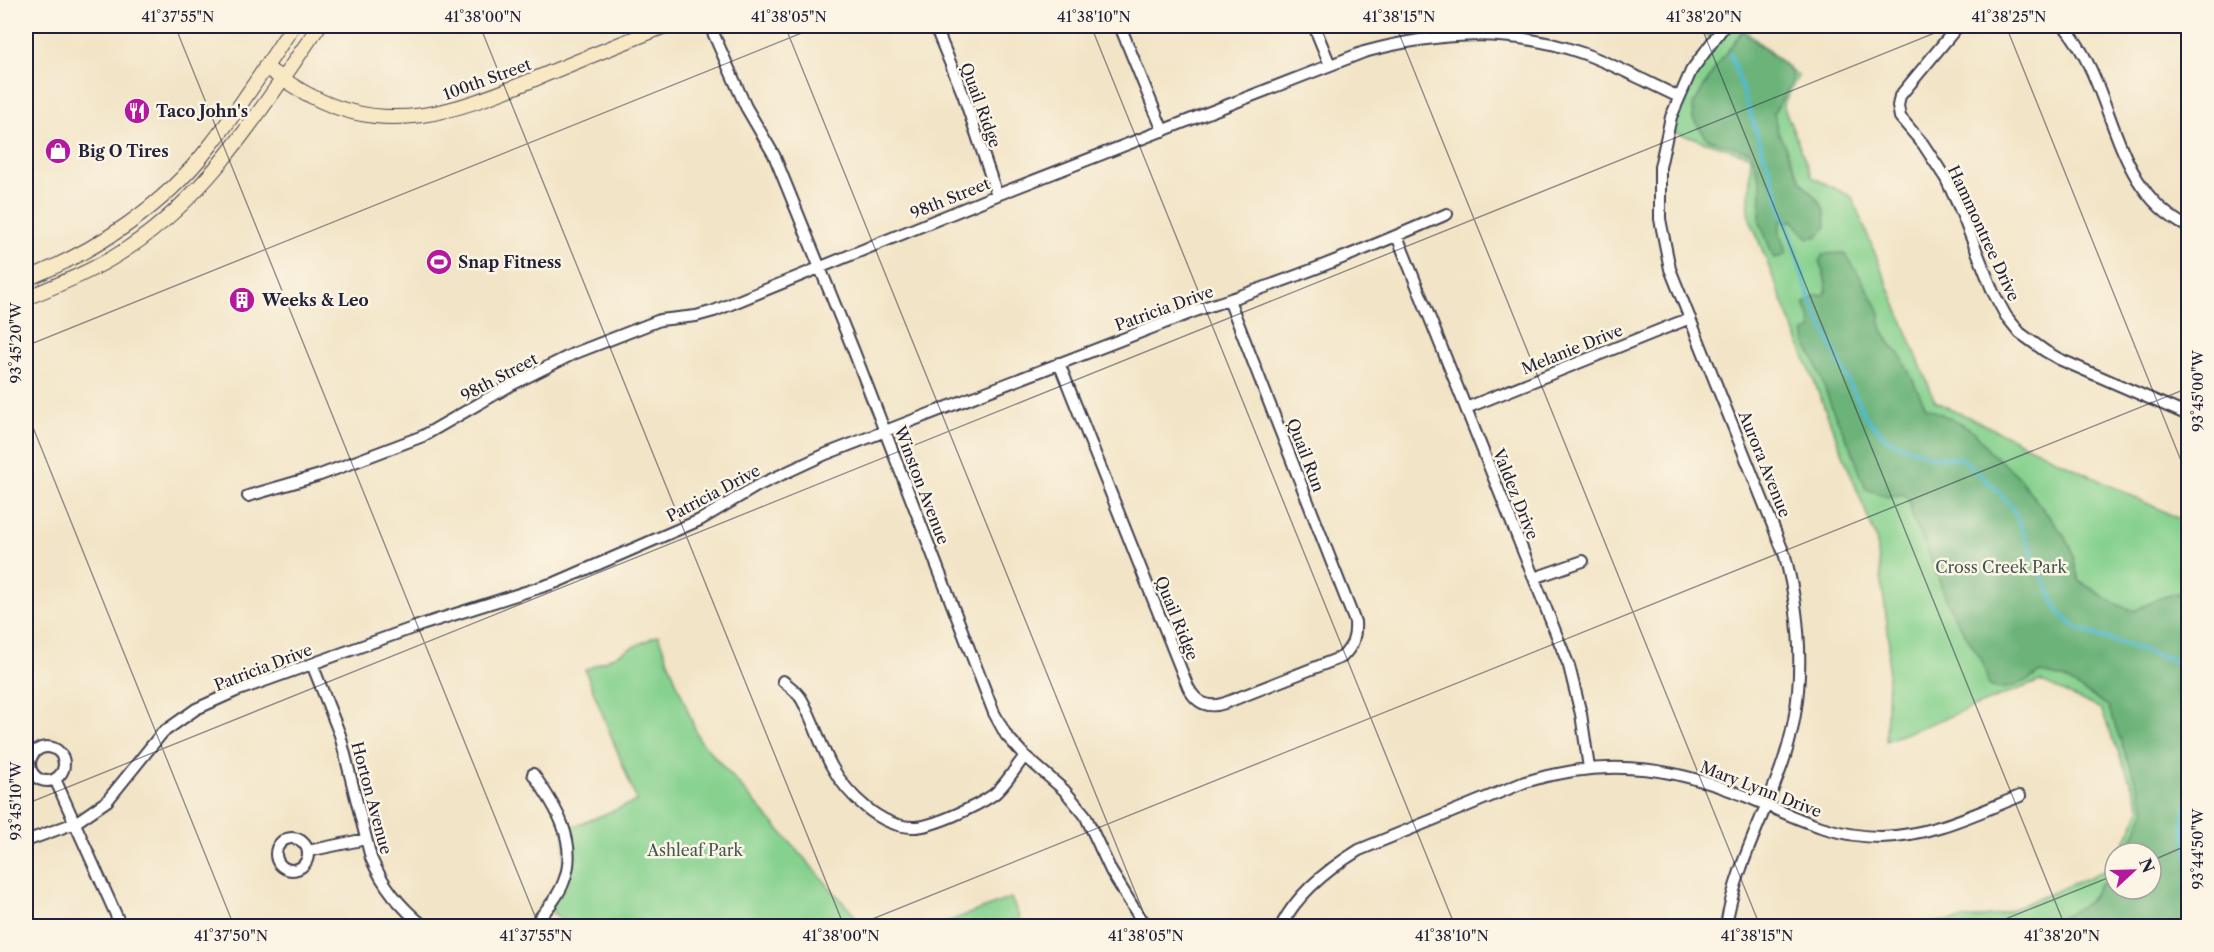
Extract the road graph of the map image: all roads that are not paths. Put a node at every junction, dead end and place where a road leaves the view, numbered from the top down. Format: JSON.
{"nodes":[{"id":1,"x":293,"y":26,"type":"edge"},
{"id":2,"x":319,"y":26,"type":"edge"},
{"id":3,"x":665,"y":26,"type":"edge"},
{"id":4,"x":710,"y":26,"type":"edge"},
{"id":5,"x":935,"y":26,"type":"edge"},
{"id":6,"x":1120,"y":26,"type":"edge"},
{"id":7,"x":1314,"y":26,"type":"edge"},
{"id":8,"x":1724,"y":26,"type":"edge"},
{"id":9,"x":1958,"y":26,"type":"edge"},
{"id":10,"x":2064,"y":26,"type":"edge"},
{"id":11,"x":1330,"y":65,"type":"junction"},
{"id":12,"x":265,"y":67,"type":"junction"},
{"id":13,"x":282,"y":79,"type":"junction"},
{"id":14,"x":1678,"y":97,"type":"junction"},
{"id":15,"x":1163,"y":131,"type":"junction"},
{"id":16,"x":997,"y":195,"type":"junction"},
{"id":17,"x":1447,"y":214,"type":"dead end"},
{"id":18,"x":2188,"y":227,"type":"edge"},
{"id":19,"x":1397,"y":236,"type":"junction"},
{"id":20,"x":820,"y":267,"type":"junction"},
{"id":21,"x":26,"y":279,"type":"edge"},
{"id":22,"x":26,"y":298,"type":"edge"},
{"id":23,"x":1229,"y":300,"type":"junction"},
{"id":24,"x":1690,"y":318,"type":"junction"},
{"id":25,"x":1059,"y":363,"type":"junction"},
{"id":26,"x":1466,"y":408,"type":"junction"},
{"id":27,"x":2188,"y":415,"type":"edge"},
{"id":28,"x":885,"y":431,"type":"junction"},
{"id":29,"x":248,"y":496,"type":"dead end"},
{"id":30,"x":1583,"y":561,"type":"dead end"},
{"id":31,"x":1534,"y":578,"type":"junction"},
{"id":32,"x":1355,"y":622,"type":"joint"},
{"id":33,"x":312,"y":664,"type":"junction"},
{"id":34,"x":783,"y":681,"type":"dead end"},
{"id":35,"x":1025,"y":756,"type":"junction"},
{"id":36,"x":1589,"y":768,"type":"junction"},
{"id":37,"x":533,"y":774,"type":"dead end"},
{"id":38,"x":55,"y":779,"type":"dead end"},
{"id":39,"x":2020,"y":796,"type":"dead end"},
{"id":40,"x":1766,"y":805,"type":"junction"},
{"id":41,"x":75,"y":823,"type":"junction"},
{"id":42,"x":366,"y":839,"type":"junction"},
{"id":43,"x":26,"y":842,"type":"edge"},
{"id":44,"x":308,"y":851,"type":"dead end"},
{"id":45,"x":121,"y":927,"type":"edge"},
{"id":46,"x":424,"y":927,"type":"edge"},
{"id":47,"x":533,"y":927,"type":"edge"},
{"id":48,"x":1148,"y":927,"type":"edge"},
{"id":49,"x":1281,"y":927,"type":"edge"},
{"id":50,"x":1726,"y":927,"type":"edge"}],
"edges":[{"from":1,"to":12,"type":"main road"},
{"from":2,"to":13,"type":"main road"},
{"from":3,"to":13,"type":"main road","name":"100th Street"},
{"from":4,"to":20,"type":"street","name":"Winston Avenue"},
{"from":5,"to":16,"type":"street","name":"Quail Ridge"},
{"from":6,"to":15,"type":"street"},
{"from":7,"to":11,"type":"street"},
{"from":8,"to":14,"type":"street","name":"Aurora Avenue"},
{"from":9,"to":27,"type":"street","name":"Hammontree Drive"},
{"from":10,"to":18,"type":"street"},
{"from":11,"to":14,"type":"street","name":"98th Street"},
{"from":11,"to":15,"type":"street","name":"98th Street"},
{"from":12,"to":13,"type":"main road","name":"100th Street"},
{"from":12,"to":21,"type":"main road"},
{"from":13,"to":22,"type":"main road"},
{"from":14,"to":24,"type":"street","name":"Aurora Avenue"},
{"from":15,"to":16,"type":"street","name":"98th Street"},
{"from":16,"to":20,"type":"street","name":"98th Street"},
{"from":17,"to":19,"type":"street","name":"Patricia Drive"},
{"from":19,"to":23,"type":"street","name":"Patricia Drive"},
{"from":19,"to":26,"type":"street","name":"Valdez Drive"},
{"from":20,"to":28,"type":"street","name":"Winston Avenue"},
{"from":20,"to":29,"type":"street","name":"98th Street"},
{"from":23,"to":25,"type":"street","name":"Patricia Drive"},
{"from":23,"to":32,"type":"street","name":"Quail Run"},
{"from":24,"to":26,"type":"street","name":"Melanie Drive"},
{"from":24,"to":40,"type":"street","name":"Aurora Avenue"},
{"from":25,"to":28,"type":"street","name":"Patricia Drive"},
{"from":25,"to":32,"type":"street","name":"Quail Ridge"},
{"from":26,"to":31,"type":"street","name":"Valdez Drive"},
{"from":28,"to":33,"type":"street","name":"Patricia Drive"},
{"from":28,"to":35,"type":"street","name":"Winston Avenue"},
{"from":30,"to":31,"type":"street"},
{"from":31,"to":36,"type":"street","name":"Valdez Drive"},
{"from":33,"to":41,"type":"street","name":"Patricia Drive"},
{"from":33,"to":42,"type":"street","name":"Horton Avenue"},
{"from":34,"to":35,"type":"street"},
{"from":35,"to":48,"type":"street","name":"Winston Avenue"},
{"from":36,"to":40,"type":"street","name":"Mary Lynn Drive"},
{"from":36,"to":49,"type":"street","name":"Mary Lynn Drive"},
{"from":37,"to":47,"type":"street"},
{"from":38,"to":41,"type":"street"},
{"from":39,"to":40,"type":"street","name":"Mary Lynn Drive"},
{"from":40,"to":50,"type":"street","name":"Aurora Avenue"},
{"from":41,"to":43,"type":"street","name":"Patricia Drive"},
{"from":41,"to":45,"type":"street"},
{"from":42,"to":44,"type":"street"},
{"from":42,"to":46,"type":"street","name":"Horton Avenue"}]}
